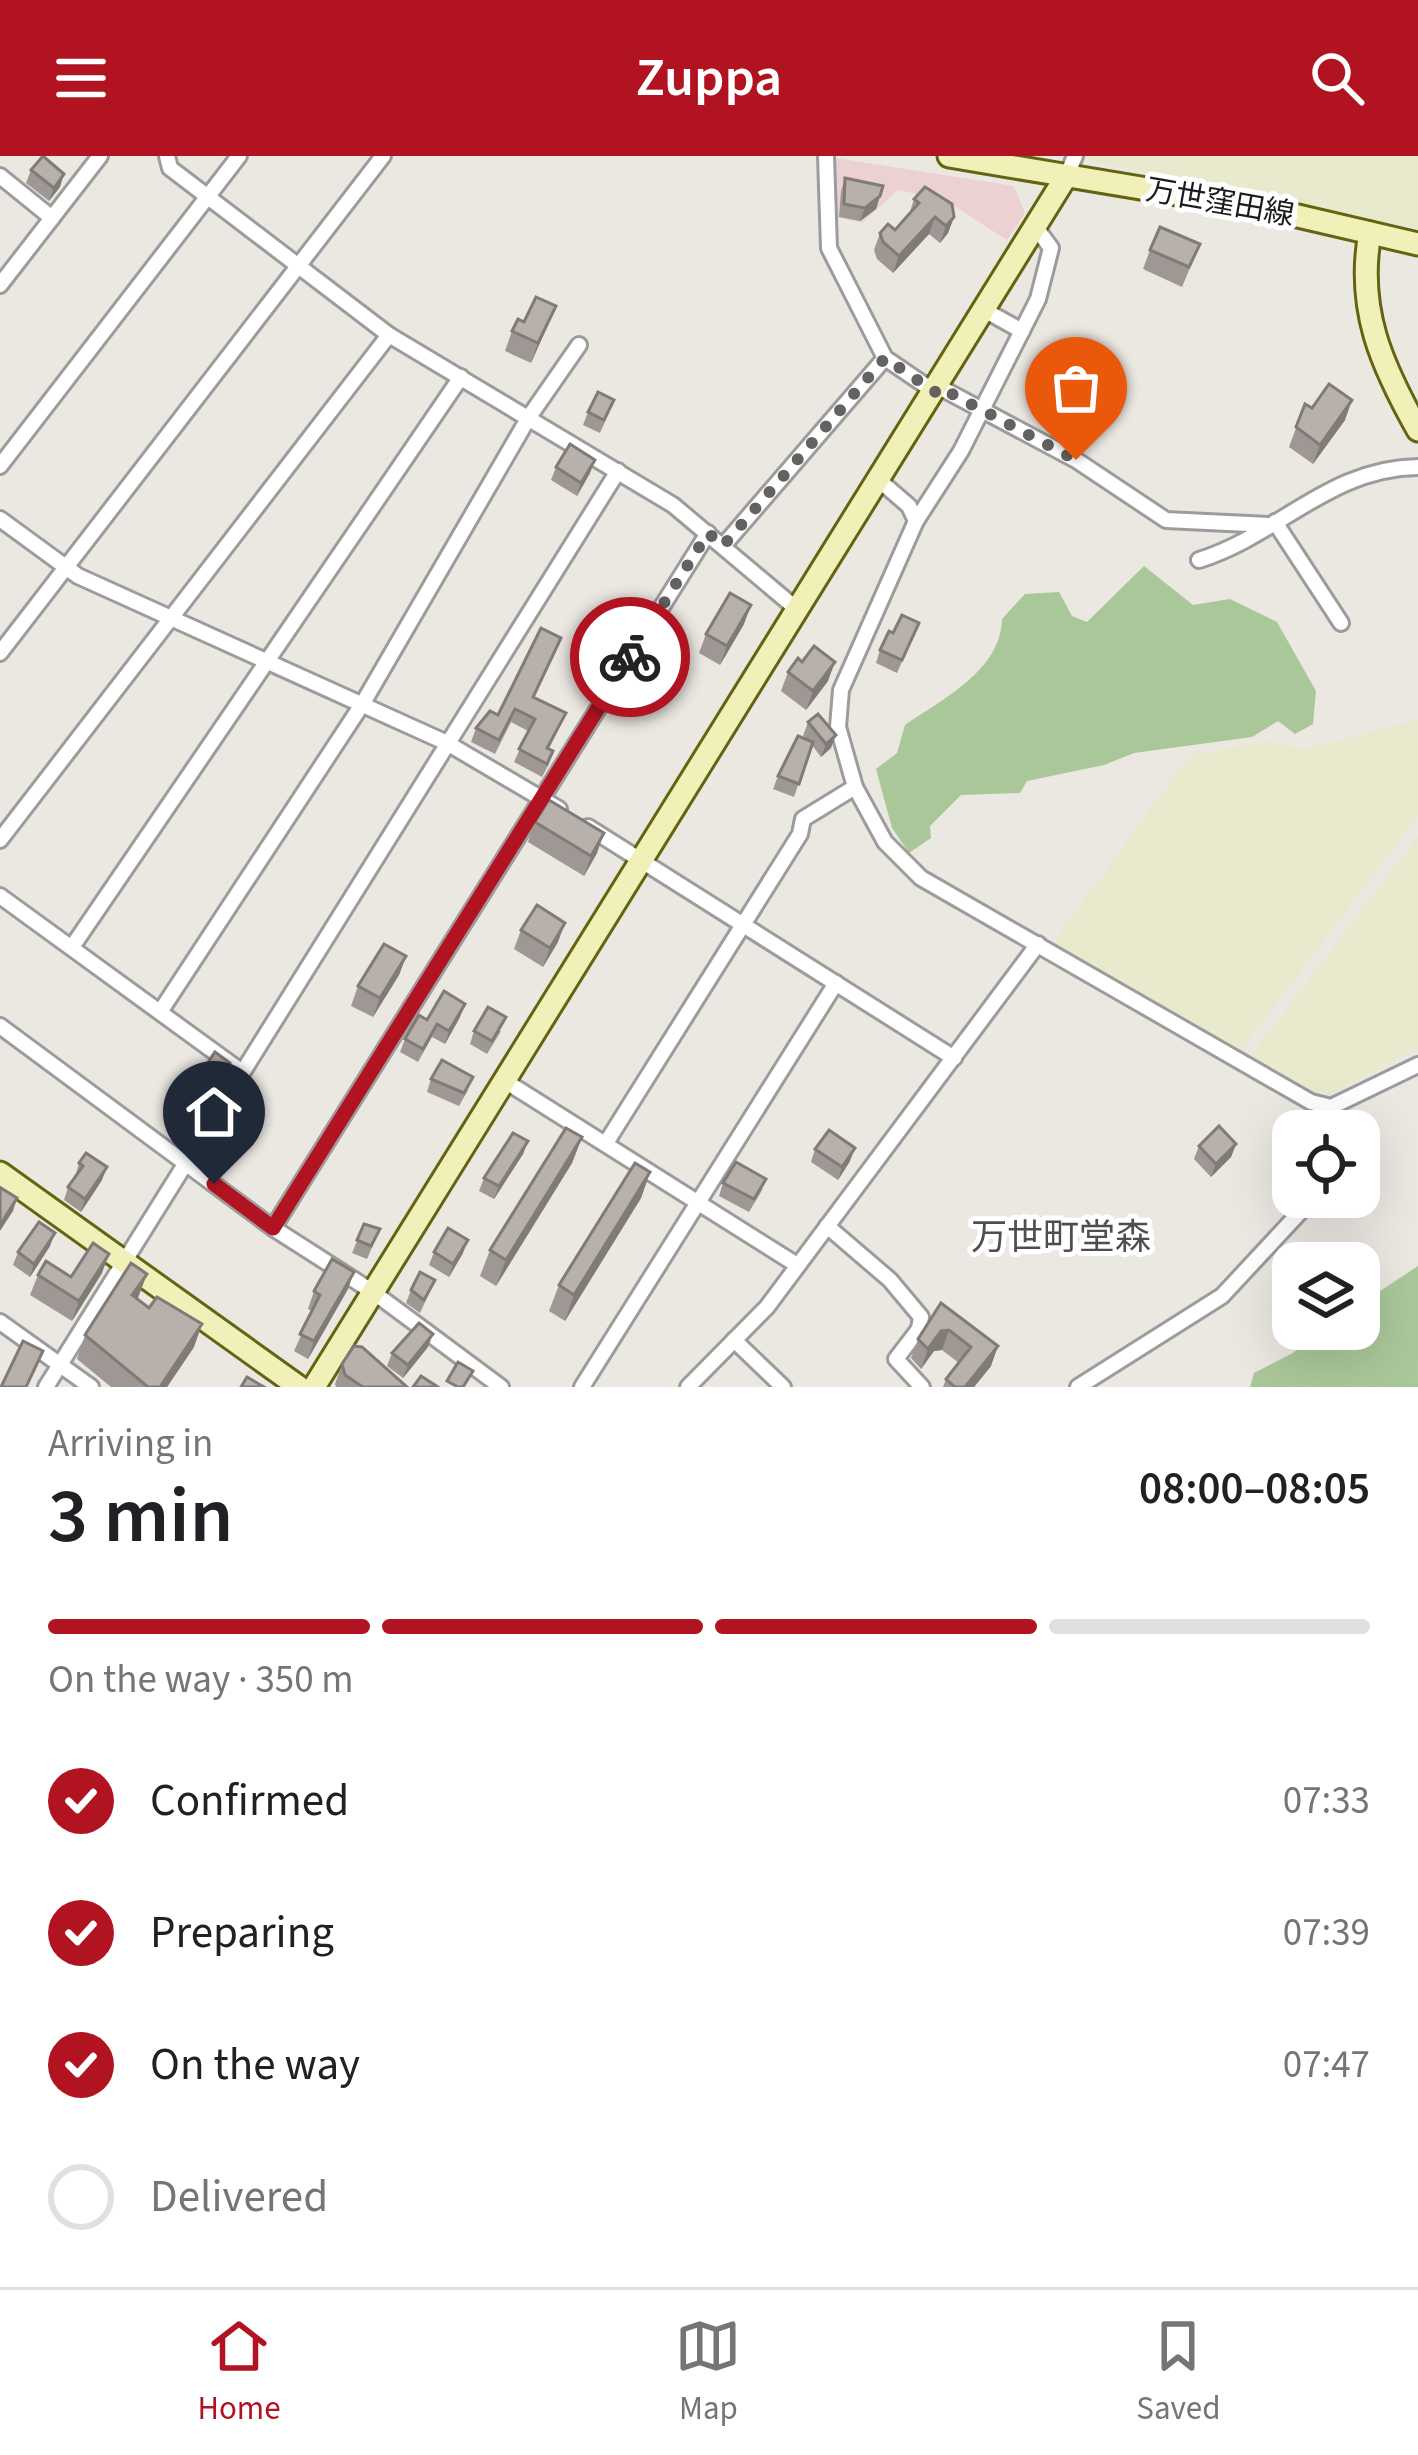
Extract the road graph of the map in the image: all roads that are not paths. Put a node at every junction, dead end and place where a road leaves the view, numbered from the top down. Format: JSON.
{"nodes":[{"id":1,"x":100,"y":156,"type":"edge"},
{"id":2,"x":167,"y":156,"type":"edge"},
{"id":3,"x":239,"y":156,"type":"edge"},
{"id":4,"x":383,"y":156,"type":"edge"},
{"id":5,"x":826,"y":156,"type":"edge"},
{"id":6,"x":949,"y":156,"type":"edge"},
{"id":7,"x":1071,"y":165,"type":"edge"},
{"id":8,"x":0,"y":176,"type":"edge"},
{"id":9,"x":208,"y":195,"type":"junction"},
{"id":10,"x":52,"y":218,"type":"junction"},
{"id":11,"x":1037,"y":230,"type":"junction"},
{"id":12,"x":1370,"y":232,"type":"junction"},
{"id":13,"x":1418,"y":244,"type":"edge"},
{"id":14,"x":302,"y":268,"type":"junction"},
{"id":15,"x":0,"y":285,"type":"edge"},
{"id":16,"x":986,"y":311,"type":"junction"},
{"id":17,"x":1022,"y":331,"type":"junction"},
{"id":18,"x":389,"y":335,"type":"junction"},
{"id":19,"x":579,"y":345,"type":"dead end"},
{"id":20,"x":885,"y":358,"type":"junction"},
{"id":21,"x":460,"y":377,"type":"junction"},
{"id":22,"x":937,"y":390,"type":"junction"},
{"id":23,"x":985,"y":409,"type":"junction"},
{"id":24,"x":529,"y":417,"type":"junction"},
{"id":25,"x":1418,"y":430,"type":"edge"},
{"id":26,"x":0,"y":466,"type":"edge"},
{"id":27,"x":1418,"y":467,"type":"edge"},
{"id":28,"x":618,"y":471,"type":"junction"},
{"id":29,"x":880,"y":481,"type":"junction"},
{"id":30,"x":0,"y":519,"type":"edge"},
{"id":31,"x":916,"y":521,"type":"junction"},
{"id":32,"x":1272,"y":524,"type":"junction"},
{"id":33,"x":708,"y":533,"type":"junction"},
{"id":34,"x":723,"y":546,"type":"junction"},
{"id":35,"x":1199,"y":560,"type":"dead end"},
{"id":36,"x":65,"y":569,"type":"junction"},
{"id":37,"x":799,"y":611,"type":"junction"},
{"id":38,"x":172,"y":617,"type":"junction"},
{"id":39,"x":1341,"y":623,"type":"dead end"},
{"id":40,"x":0,"y":653,"type":"edge"},
{"id":41,"x":270,"y":659,"type":"junction"},
{"id":42,"x":363,"y":703,"type":"junction"},
{"id":43,"x":447,"y":742,"type":"junction"},
{"id":44,"x":856,"y":787,"type":"junction"},
{"id":45,"x":542,"y":798,"type":"junction"},
{"id":46,"x":0,"y":840,"type":"edge"},
{"id":47,"x":642,"y":861,"type":"junction"},
{"id":48,"x":0,"y":896,"type":"edge"},
{"id":49,"x":742,"y":925,"type":"junction"},
{"id":50,"x":1038,"y":944,"type":"junction"},
{"id":51,"x":72,"y":947,"type":"junction"},
{"id":52,"x":836,"y":983,"type":"junction"},
{"id":53,"x":160,"y":1012,"type":"junction"},
{"id":54,"x":0,"y":1026,"type":"edge"},
{"id":55,"x":954,"y":1058,"type":"junction"},
{"id":56,"x":1418,"y":1065,"type":"edge"},
{"id":57,"x":242,"y":1072,"type":"junction"},
{"id":58,"x":505,"y":1081,"type":"junction"},
{"id":59,"x":1331,"y":1107,"type":"junction"},
{"id":60,"x":1332,"y":1110,"type":"edge"},
{"id":61,"x":606,"y":1143,"type":"junction"},
{"id":62,"x":185,"y":1162,"type":"junction"},
{"id":63,"x":0,"y":1173,"type":"edge"},
{"id":64,"x":700,"y":1201,"type":"junction"},
{"id":65,"x":1294,"y":1218,"type":"edge"},
{"id":66,"x":827,"y":1226,"type":"junction"},
{"id":67,"x":273,"y":1228,"type":"junction"},
{"id":68,"x":123,"y":1260,"type":"junction"},
{"id":69,"x":797,"y":1265,"type":"junction"},
{"id":70,"x":373,"y":1292,"type":"junction"},
{"id":71,"x":0,"y":1322,"type":"edge"},
{"id":72,"x":734,"y":1340,"type":"junction"},
{"id":73,"x":58,"y":1364,"type":"junction"},
{"id":74,"x":46,"y":1387,"type":"edge"},
{"id":75,"x":91,"y":1387,"type":"edge"},
{"id":76,"x":299,"y":1387,"type":"edge"},
{"id":77,"x":314,"y":1387,"type":"edge"},
{"id":78,"x":501,"y":1387,"type":"edge"},
{"id":79,"x":582,"y":1387,"type":"edge"},
{"id":80,"x":688,"y":1387,"type":"edge"},
{"id":81,"x":783,"y":1387,"type":"edge"},
{"id":82,"x":922,"y":1387,"type":"edge"},
{"id":83,"x":1078,"y":1387,"type":"edge"}],
"edges":[{"from":1,"to":10,"type":"street"},
{"from":2,"to":9,"type":"street"},
{"from":3,"to":9,"type":"street"},
{"from":4,"to":14,"type":"street"},
{"from":5,"to":20,"type":"street"},
{"from":6,"to":7,"type":"street","name":"万世窪田線"},
{"from":7,"to":11,"type":"street"},
{"from":7,"to":12,"type":"street","name":"万世窪田線"},
{"from":8,"to":10,"type":"street"},
{"from":9,"to":14,"type":"street"},
{"from":9,"to":26,"type":"street"},
{"from":10,"to":15,"type":"street"},
{"from":11,"to":16,"type":"street"},
{"from":11,"to":17,"type":"street"},
{"from":12,"to":13,"type":"street","name":"万世窪田線"},
{"from":12,"to":25,"type":"street"},
{"from":14,"to":18,"type":"street"},
{"from":14,"to":36,"type":"street"},
{"from":16,"to":17,"type":"street"},
{"from":16,"to":22,"type":"street"},
{"from":17,"to":23,"type":"street"},
{"from":18,"to":21,"type":"street"},
{"from":18,"to":38,"type":"street"},
{"from":19,"to":24,"type":"street"},
{"from":20,"to":22,"type":"street"},
{"from":20,"to":34,"type":"street"},
{"from":21,"to":24,"type":"street"},
{"from":21,"to":41,"type":"street"},
{"from":22,"to":23,"type":"street"},
{"from":22,"to":29,"type":"street"},
{"from":23,"to":31,"type":"street"},
{"from":23,"to":32,"type":"street"},
{"from":24,"to":28,"type":"street"},
{"from":24,"to":42,"type":"street"},
{"from":27,"to":32,"type":"street"},
{"from":28,"to":33,"type":"street"},
{"from":28,"to":43,"type":"street"},
{"from":29,"to":31,"type":"street"},
{"from":29,"to":37,"type":"street"},
{"from":30,"to":36,"type":"street"},
{"from":31,"to":44,"type":"street"},
{"from":32,"to":35,"type":"street"},
{"from":32,"to":39,"type":"street"},
{"from":33,"to":34,"type":"street"},
{"from":33,"to":45,"type":"street"},
{"from":34,"to":37,"type":"street"},
{"from":36,"to":38,"type":"street"},
{"from":36,"to":40,"type":"street"},
{"from":37,"to":47,"type":"street"},
{"from":38,"to":41,"type":"street"},
{"from":38,"to":46,"type":"street"},
{"from":41,"to":42,"type":"street"},
{"from":41,"to":51,"type":"street"},
{"from":42,"to":43,"type":"street"},
{"from":42,"to":53,"type":"street"},
{"from":43,"to":45,"type":"street"},
{"from":43,"to":57,"type":"street"},
{"from":44,"to":49,"type":"street"},
{"from":44,"to":50,"type":"street"},
{"from":45,"to":47,"type":"street"},
{"from":45,"to":67,"type":"street"},
{"from":47,"to":49,"type":"street"},
{"from":47,"to":58,"type":"street"},
{"from":48,"to":51,"type":"street"},
{"from":49,"to":52,"type":"street"},
{"from":49,"to":61,"type":"street"},
{"from":50,"to":55,"type":"street"},
{"from":50,"to":59,"type":"street"},
{"from":51,"to":53,"type":"street"},
{"from":52,"to":55,"type":"street"},
{"from":52,"to":64,"type":"street"},
{"from":53,"to":57,"type":"street"},
{"from":54,"to":62,"type":"street"},
{"from":55,"to":66,"type":"street"},
{"from":56,"to":59,"type":"street"},
{"from":57,"to":62,"type":"street"},
{"from":58,"to":61,"type":"street"},
{"from":58,"to":70,"type":"street"},
{"from":59,"to":60,"type":"street"},
{"from":61,"to":64,"type":"street"},
{"from":62,"to":67,"type":"street"},
{"from":62,"to":68,"type":"street"},
{"from":63,"to":68,"type":"street"},
{"from":64,"to":69,"type":"street"},
{"from":64,"to":79,"type":"street"},
{"from":65,"to":83,"type":"street"},
{"from":66,"to":69,"type":"street"},
{"from":66,"to":82,"type":"street"},
{"from":67,"to":70,"type":"street"},
{"from":68,"to":73,"type":"street"},
{"from":68,"to":76,"type":"street"},
{"from":69,"to":72,"type":"street"},
{"from":70,"to":77,"type":"street"},
{"from":70,"to":78,"type":"street"},
{"from":71,"to":73,"type":"street"},
{"from":72,"to":80,"type":"street"},
{"from":72,"to":81,"type":"street"},
{"from":73,"to":74,"type":"street"},
{"from":73,"to":75,"type":"street"}]}
